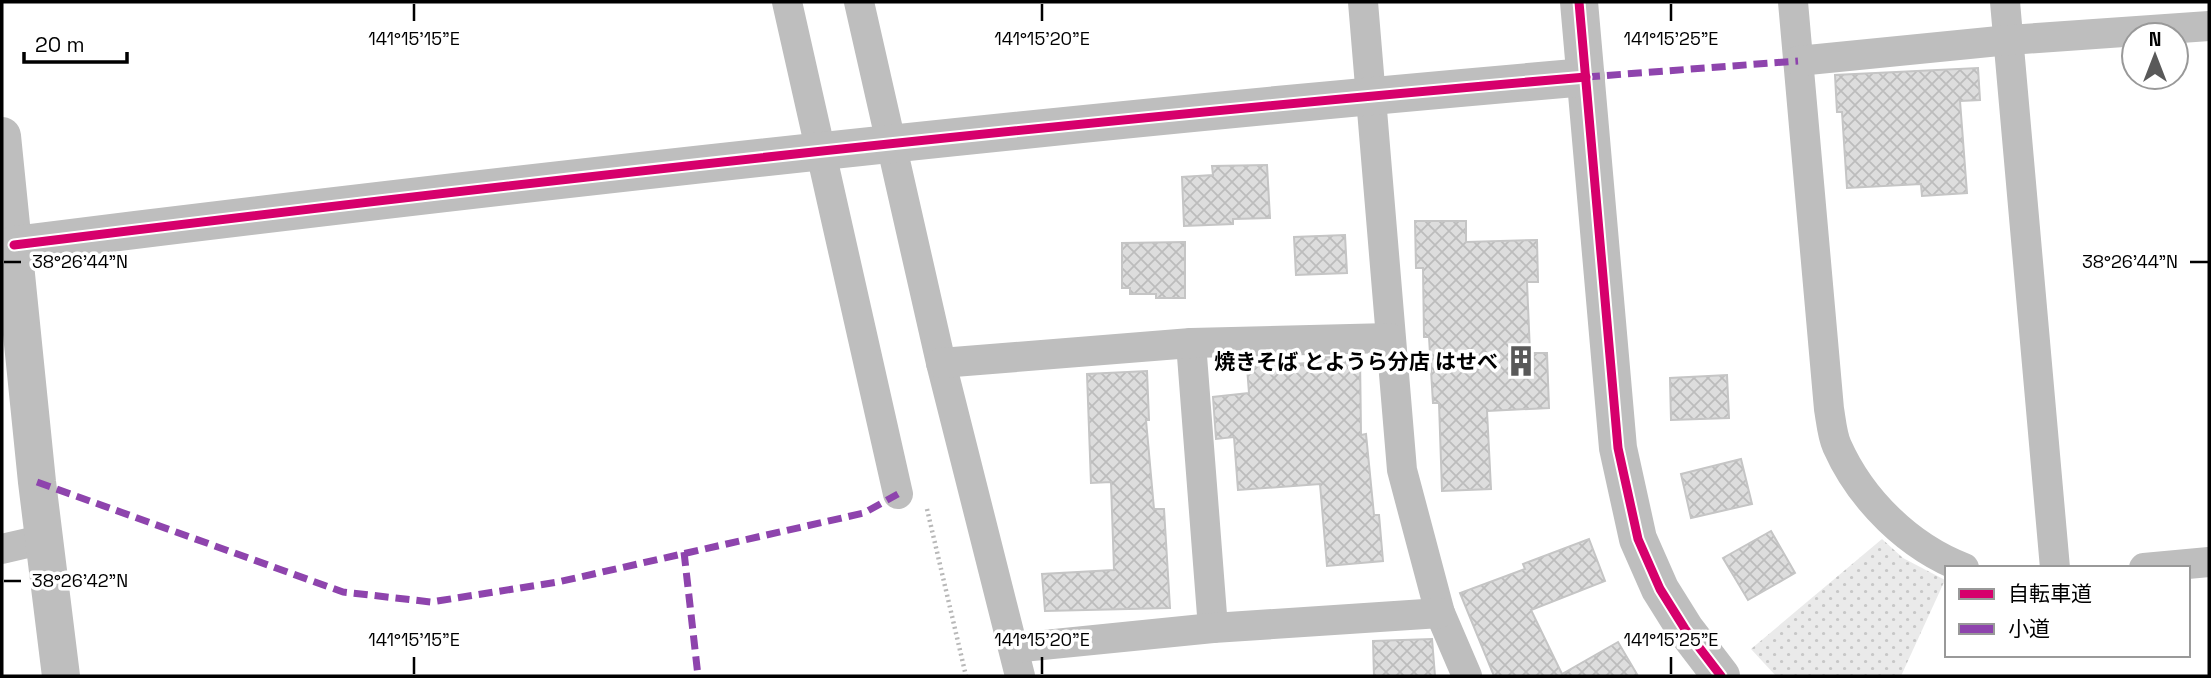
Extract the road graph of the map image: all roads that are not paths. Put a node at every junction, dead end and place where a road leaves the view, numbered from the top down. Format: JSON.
{"nodes":[{"id":1,"x":787,"y":2,"type":"edge"},
{"id":2,"x":859,"y":2,"type":"edge"},
{"id":3,"x":1363,"y":2,"type":"edge"},
{"id":4,"x":1580,"y":2,"type":"edge"},
{"id":5,"x":1793,"y":2,"type":"edge"},
{"id":6,"x":2005,"y":2,"type":"edge"},
{"id":7,"x":2209,"y":26,"type":"edge"},
{"id":8,"x":2009,"y":40,"type":"junction"},
{"id":9,"x":1798,"y":61,"type":"junction"},
{"id":10,"x":1586,"y":77,"type":"junction"},
{"id":11,"x":1370,"y":97,"type":"junction"},
{"id":12,"x":2,"y":136,"type":"edge"},
{"id":13,"x":891,"y":144,"type":"junction"},
{"id":14,"x":822,"y":151,"type":"junction"},
{"id":15,"x":14,"y":245,"type":"junction"},
{"id":16,"x":1390,"y":338,"type":"junction"},
{"id":17,"x":1191,"y":342,"type":"junction"},
{"id":18,"x":941,"y":363,"type":"junction"},
{"id":19,"x":898,"y":494,"type":"dead end"},
{"id":20,"x":45,"y":539,"type":"junction"},
{"id":21,"x":2,"y":549,"type":"edge"},
{"id":22,"x":2209,"y":562,"type":"edge"},
{"id":23,"x":1959,"y":566,"type":"edge"},
{"id":24,"x":2055,"y":566,"type":"edge"},
{"id":25,"x":2166,"y":566,"type":"edge"},
{"id":26,"x":1440,"y":613,"type":"junction"},
{"id":27,"x":1213,"y":628,"type":"junction"},
{"id":28,"x":1017,"y":662,"type":"edge"},
{"id":29,"x":61,"y":676,"type":"edge"},
{"id":30,"x":1467,"y":676,"type":"edge"},
{"id":31,"x":1721,"y":676,"type":"edge"}],
"edges":[{"from":1,"to":14,"type":"street"},
{"from":2,"to":13,"type":"street"},
{"from":3,"to":11,"type":"street"},
{"from":4,"to":10,"type":"street"},
{"from":5,"to":9,"type":"street"},
{"from":6,"to":8,"type":"street"},
{"from":7,"to":8,"type":"street"},
{"from":8,"to":9,"type":"street"},
{"from":8,"to":24,"type":"street"},
{"from":9,"to":23,"type":"street"},
{"from":10,"to":11,"type":"street"},
{"from":10,"to":31,"type":"street"},
{"from":11,"to":13,"type":"street"},
{"from":11,"to":16,"type":"street"},
{"from":12,"to":15,"type":"street"},
{"from":13,"to":14,"type":"street"},
{"from":13,"to":18,"type":"street"},
{"from":14,"to":15,"type":"street"},
{"from":14,"to":19,"type":"street"},
{"from":15,"to":20,"type":"street"},
{"from":16,"to":17,"type":"street"},
{"from":16,"to":26,"type":"street"},
{"from":17,"to":18,"type":"street"},
{"from":17,"to":27,"type":"street"},
{"from":18,"to":28,"type":"street"},
{"from":20,"to":21,"type":"street"},
{"from":20,"to":29,"type":"street"},
{"from":22,"to":25,"type":"street"},
{"from":26,"to":27,"type":"street"},
{"from":26,"to":30,"type":"street"},
{"from":27,"to":28,"type":"street"}]}
